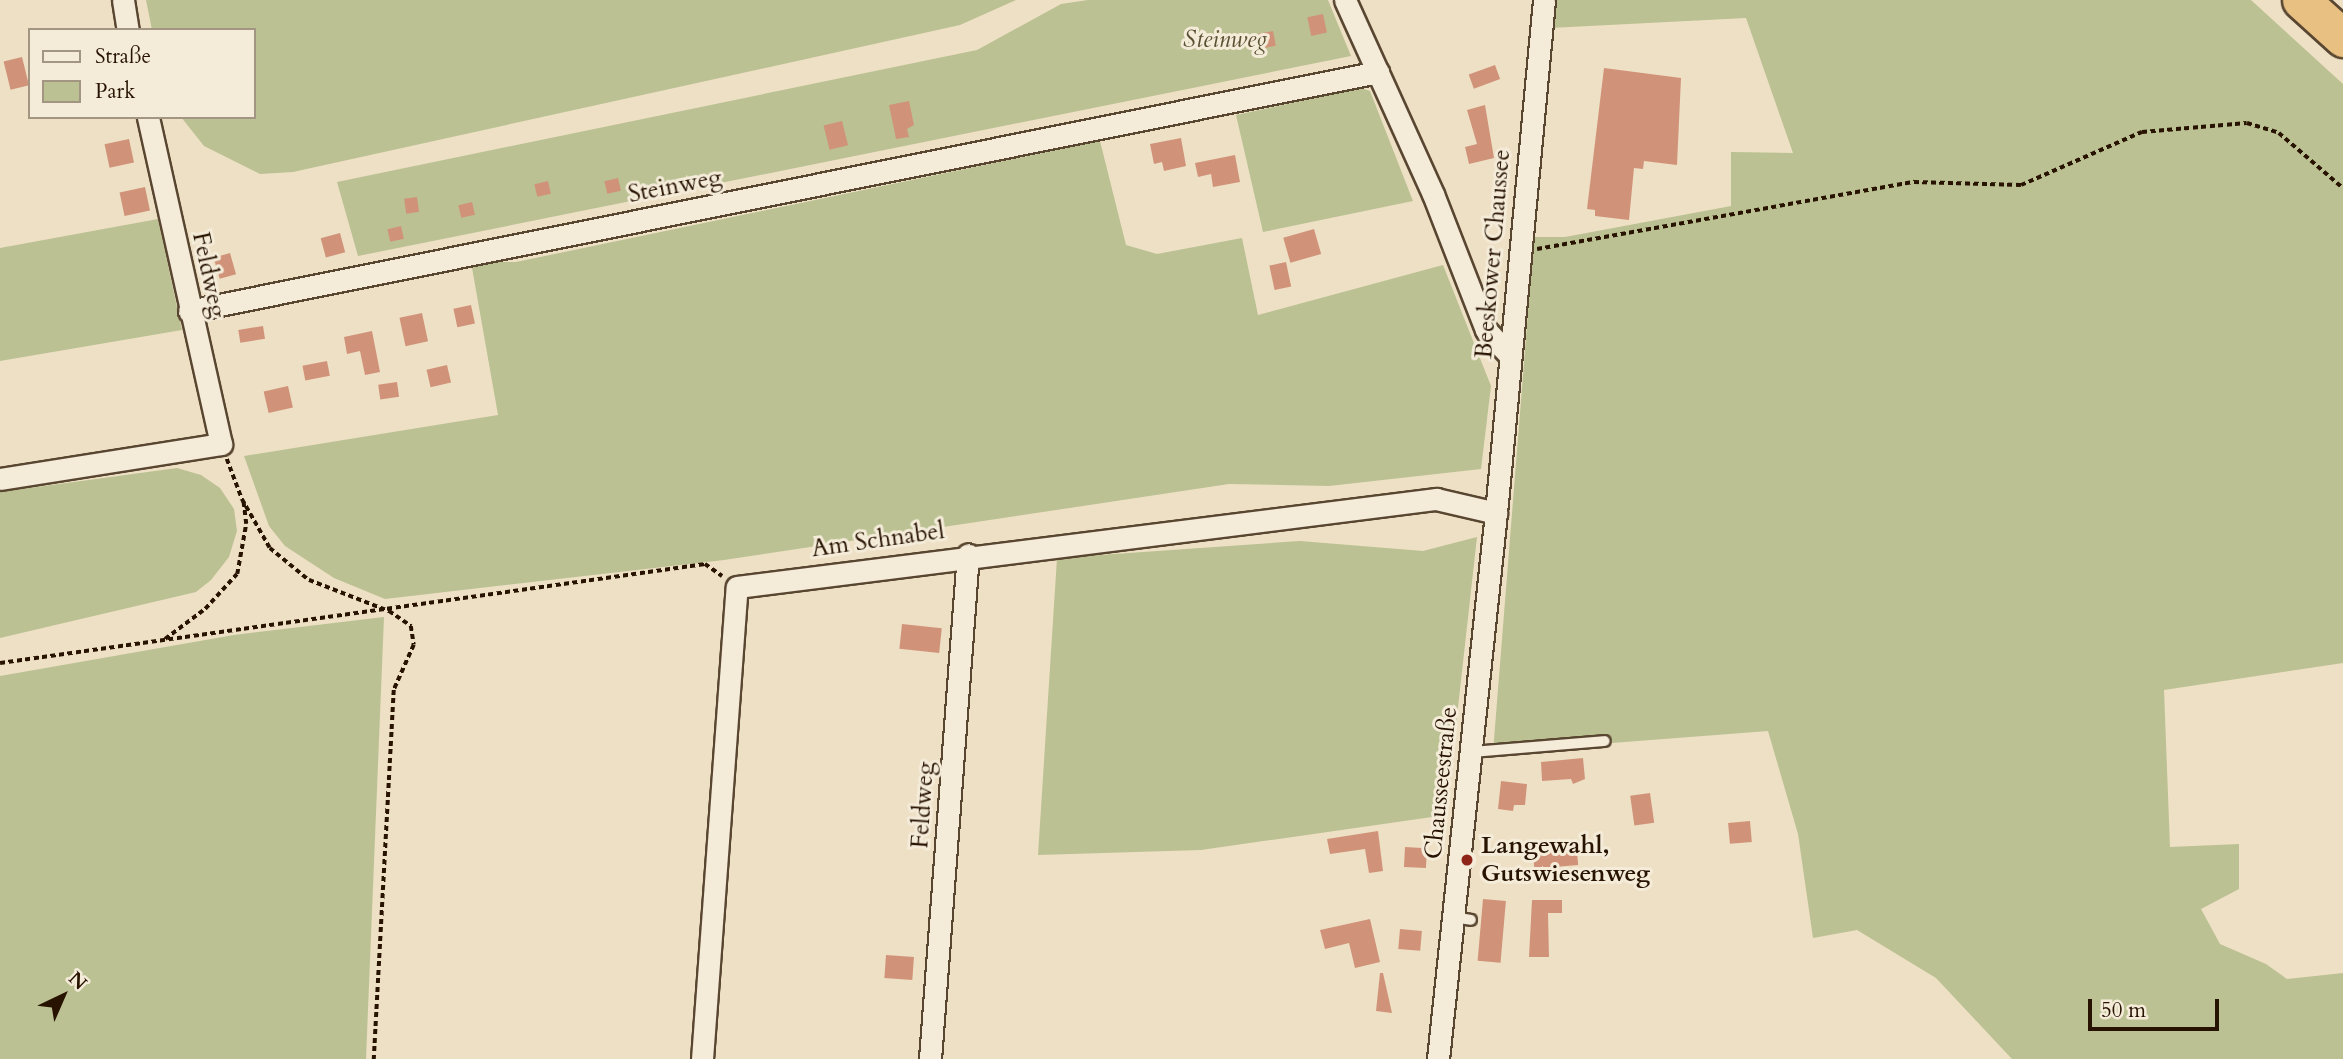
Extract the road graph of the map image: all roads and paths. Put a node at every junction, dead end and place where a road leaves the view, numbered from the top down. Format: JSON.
{"nodes":[{"id":1,"x":123,"y":0,"type":"edge"},
{"id":2,"x":1345,"y":0,"type":"edge"},
{"id":3,"x":1544,"y":0,"type":"edge"},
{"id":4,"x":2301,"y":0,"type":"edge"},
{"id":5,"x":128,"y":28,"type":"edge"},
{"id":6,"x":2343,"y":38,"type":"edge"},
{"id":7,"x":1378,"y":72,"type":"junction"},
{"id":8,"x":148,"y":119,"type":"edge"},
{"id":9,"x":2343,"y":188,"type":"edge"},
{"id":10,"x":1518,"y":253,"type":"junction"},
{"id":11,"x":189,"y":311,"type":"junction"},
{"id":12,"x":1510,"y":356,"type":"junction"},
{"id":13,"x":221,"y":444,"type":"junction"},
{"id":14,"x":0,"y":479,"type":"edge"},
{"id":15,"x":242,"y":499,"type":"junction"},
{"id":16,"x":1496,"y":513,"type":"junction"},
{"id":17,"x":968,"y":554,"type":"junction"},
{"id":18,"x":737,"y":587,"type":"junction"},
{"id":19,"x":390,"y":611,"type":"junction"},
{"id":20,"x":164,"y":640,"type":"junction"},
{"id":21,"x":0,"y":663,"type":"edge"},
{"id":22,"x":1605,"y":741,"type":"dead end"},
{"id":23,"x":1471,"y":752,"type":"junction"},
{"id":24,"x":373,"y":1059,"type":"edge"},
{"id":25,"x":702,"y":1059,"type":"edge"},
{"id":26,"x":930,"y":1059,"type":"edge"},
{"id":27,"x":1438,"y":1059,"type":"edge"}],
"edges":[{"from":1,"to":5,"type":"street"},
{"from":2,"to":7,"type":"street"},
{"from":3,"to":10,"type":"street","name":"Beeskower Chaussee"},
{"from":4,"to":6,"type":"highway"},
{"from":7,"to":11,"type":"street","name":"Steinweg"},
{"from":7,"to":12,"type":"street"},
{"from":8,"to":11,"type":"street","name":"Feldweg"},
{"from":9,"to":10,"type":"path"},
{"from":10,"to":12,"type":"street","name":"Beeskower Chaussee"},
{"from":11,"to":13,"type":"street","name":"Feldweg"},
{"from":12,"to":16,"type":"street","name":"Beeskower Chaussee"},
{"from":13,"to":14,"type":"street"},
{"from":13,"to":15,"type":"path"},
{"from":15,"to":19,"type":"path"},
{"from":15,"to":20,"type":"path"},
{"from":16,"to":17,"type":"street","name":"Am Schnabel"},
{"from":16,"to":23,"type":"street","name":"Chausseestraße"},
{"from":17,"to":18,"type":"street","name":"Am Schnabel"},
{"from":17,"to":26,"type":"street","name":"Feldweg"},
{"from":18,"to":19,"type":"path"},
{"from":18,"to":25,"type":"street"},
{"from":19,"to":20,"type":"path"},
{"from":19,"to":24,"type":"path"},
{"from":20,"to":21,"type":"path"},
{"from":22,"to":23,"type":"lane"},
{"from":23,"to":27,"type":"street","name":"Chausseestraße"}]}
